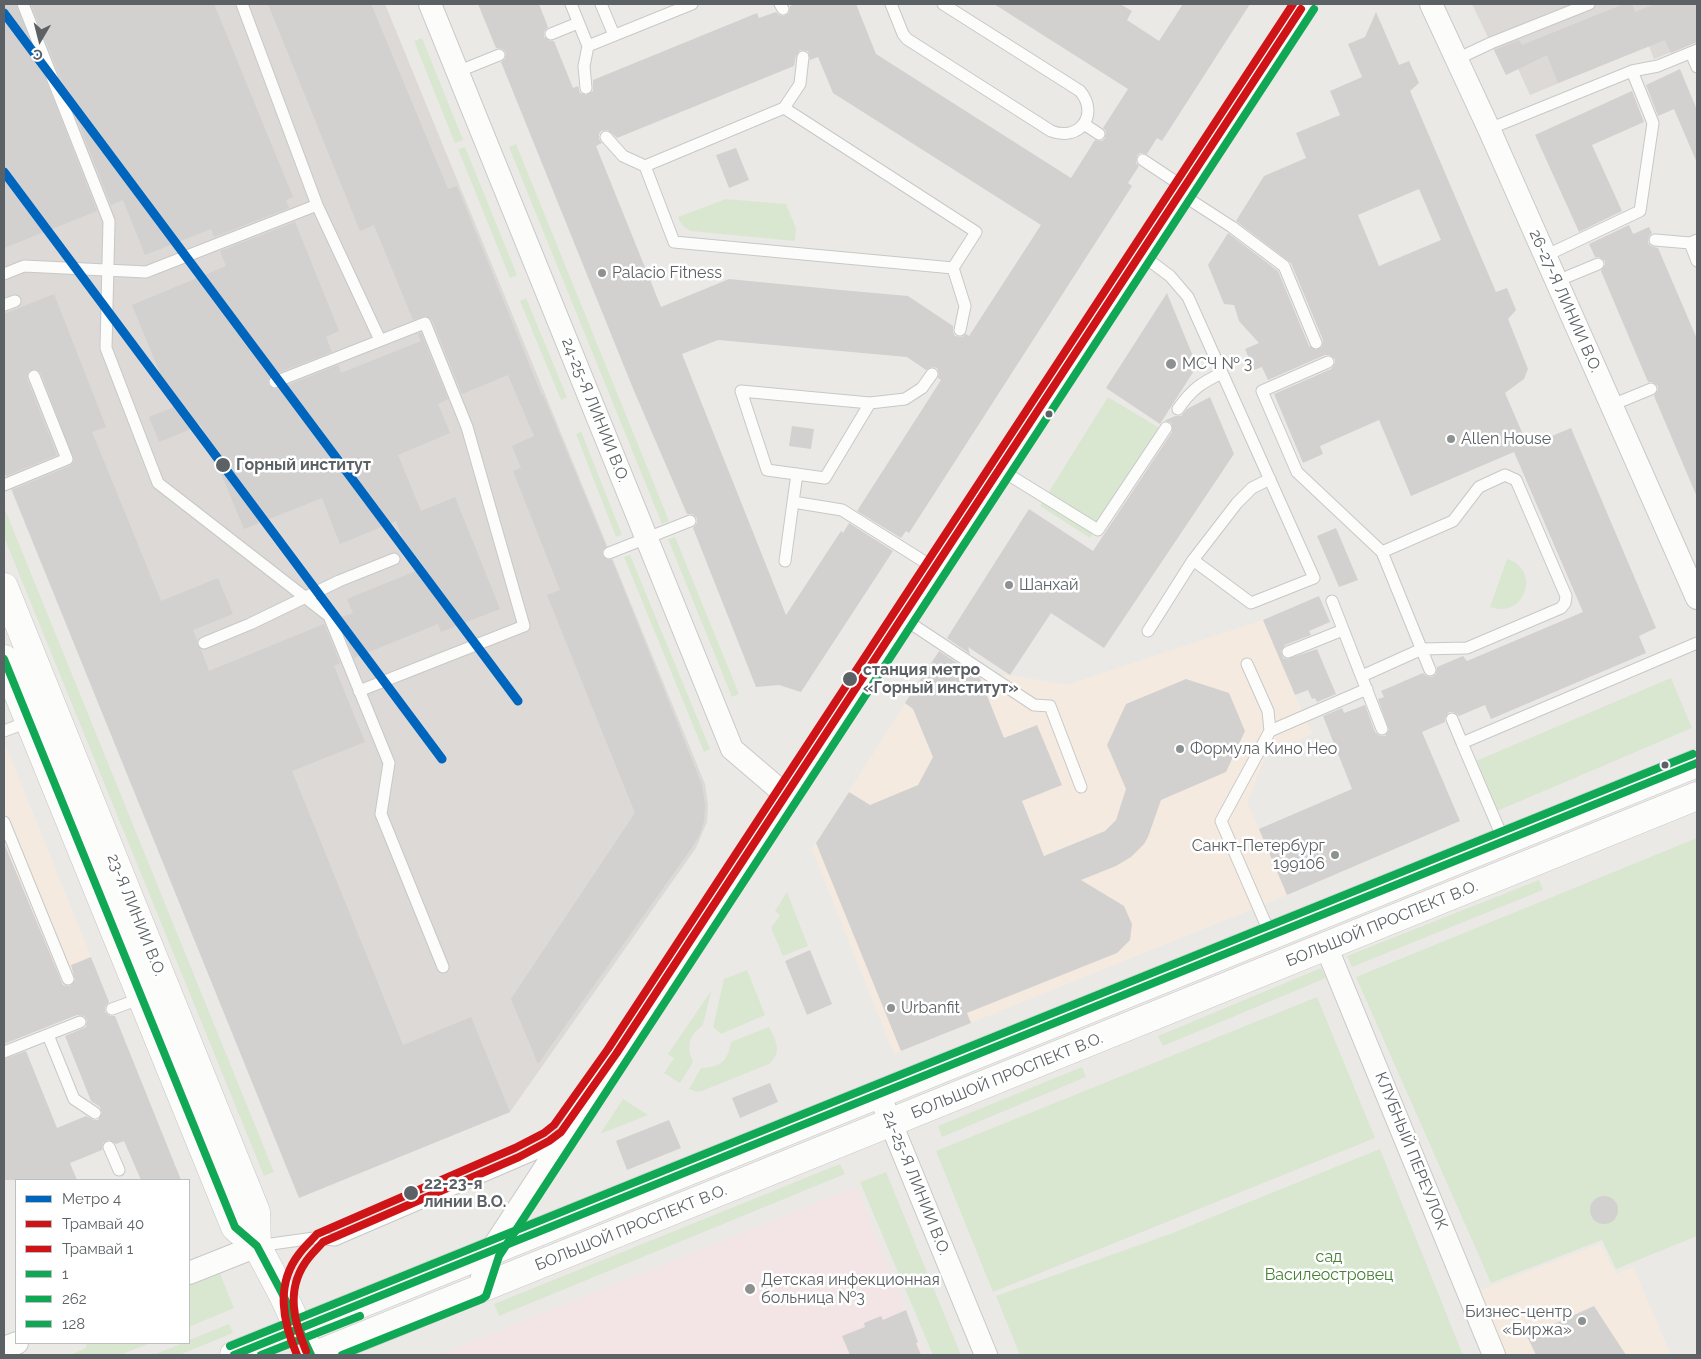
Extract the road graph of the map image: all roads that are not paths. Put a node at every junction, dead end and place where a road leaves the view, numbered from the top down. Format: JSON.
{"nodes":[{"id":1,"x":23,"y":4,"type":"edge"},
{"id":2,"x":242,"y":4,"type":"edge"},
{"id":3,"x":430,"y":4,"type":"edge"},
{"id":4,"x":570,"y":4,"type":"edge"},
{"id":5,"x":601,"y":4,"type":"edge"},
{"id":6,"x":692,"y":4,"type":"edge"},
{"id":7,"x":891,"y":4,"type":"edge"},
{"id":8,"x":943,"y":4,"type":"edge"},
{"id":9,"x":1306,"y":4,"type":"edge"},
{"id":10,"x":1431,"y":4,"type":"edge"},
{"id":11,"x":1588,"y":4,"type":"edge"},
{"id":12,"x":578,"y":23,"type":"junction"},
{"id":13,"x":551,"y":34,"type":"dead end"},
{"id":14,"x":614,"y":36,"type":"junction"},
{"id":15,"x":588,"y":46,"type":"junction"},
{"id":16,"x":1694,"y":51,"type":"edge"},
{"id":17,"x":499,"y":55,"type":"dead end"},
{"id":18,"x":803,"y":57,"type":"dead end"},
{"id":19,"x":1457,"y":59,"type":"junction"},
{"id":20,"x":1697,"y":67,"type":"edge"},
{"id":21,"x":1632,"y":71,"type":"junction"},
{"id":22,"x":457,"y":72,"type":"junction"},
{"id":23,"x":586,"y":88,"type":"dead end"},
{"id":24,"x":784,"y":108,"type":"junction"},
{"id":25,"x":1084,"y":124,"type":"junction"},
{"id":26,"x":1489,"y":129,"type":"junction"},
{"id":27,"x":1099,"y":134,"type":"dead end"},
{"id":28,"x":606,"y":137,"type":"dead end"},
{"id":29,"x":1142,"y":160,"type":"dead end"},
{"id":30,"x":645,"y":166,"type":"junction"},
{"id":31,"x":1183,"y":191,"type":"junction"},
{"id":32,"x":318,"y":205,"type":"junction"},
{"id":33,"x":1655,"y":240,"type":"dead end"},
{"id":34,"x":1693,"y":242,"type":"edge"},
{"id":35,"x":1142,"y":255,"type":"junction"},
{"id":36,"x":1545,"y":256,"type":"junction"},
{"id":37,"x":1697,"y":261,"type":"edge"},
{"id":38,"x":1598,"y":264,"type":"dead end"},
{"id":39,"x":953,"y":268,"type":"junction"},
{"id":40,"x":108,"y":270,"type":"junction"},
{"id":41,"x":4,"y":274,"type":"edge"},
{"id":42,"x":1557,"y":281,"type":"junction"},
{"id":43,"x":960,"y":330,"type":"dead end"},
{"id":44,"x":380,"y":340,"type":"junction"},
{"id":45,"x":1316,"y":343,"type":"dead end"},
{"id":46,"x":1328,"y":362,"type":"dead end"},
{"id":47,"x":1222,"y":373,"type":"junction"},
{"id":48,"x":932,"y":374,"type":"dead end"},
{"id":49,"x":34,"y":376,"type":"dead end"},
{"id":50,"x":275,"y":382,"type":"dead end"},
{"id":51,"x":1651,"y":389,"type":"dead end"},
{"id":52,"x":870,"y":403,"type":"junction"},
{"id":53,"x":1612,"y":405,"type":"junction"},
{"id":54,"x":1178,"y":409,"type":"dead end"},
{"id":55,"x":1166,"y":428,"type":"dead end"},
{"id":56,"x":1001,"y":470,"type":"junction"},
{"id":57,"x":797,"y":474,"type":"junction"},
{"id":58,"x":1270,"y":479,"type":"junction"},
{"id":59,"x":4,"y":485,"type":"edge"},
{"id":60,"x":793,"y":502,"type":"junction"},
{"id":61,"x":690,"y":521,"type":"dead end"},
{"id":62,"x":647,"y":538,"type":"junction"},
{"id":63,"x":1382,"y":552,"type":"junction"},
{"id":64,"x":608,"y":553,"type":"dead end"},
{"id":65,"x":394,"y":559,"type":"dead end"},
{"id":66,"x":1193,"y":560,"type":"junction"},
{"id":67,"x":785,"y":561,"type":"dead end"},
{"id":68,"x":936,"y":569,"type":"junction"},
{"id":69,"x":4,"y":587,"type":"edge"},
{"id":70,"x":305,"y":598,"type":"junction"},
{"id":71,"x":1697,"y":598,"type":"edge"},
{"id":72,"x":1332,"y":601,"type":"dead end"},
{"id":73,"x":904,"y":619,"type":"junction"},
{"id":74,"x":1343,"y":630,"type":"junction"},
{"id":75,"x":1148,"y":631,"type":"dead end"},
{"id":76,"x":204,"y":643,"type":"dead end"},
{"id":77,"x":1697,"y":643,"type":"edge"},
{"id":78,"x":1422,"y":649,"type":"junction"},
{"id":79,"x":1288,"y":652,"type":"dead end"},
{"id":80,"x":4,"y":659,"type":"edge"},
{"id":81,"x":1247,"y":664,"type":"dead end"},
{"id":82,"x":1430,"y":670,"type":"dead end"},
{"id":83,"x":1362,"y":676,"type":"junction"},
{"id":84,"x":1367,"y":689,"type":"junction"},
{"id":85,"x":360,"y":691,"type":"junction"},
{"id":86,"x":42,"y":717,"type":"junction"},
{"id":87,"x":1452,"y":719,"type":"dead end"},
{"id":88,"x":1382,"y":729,"type":"dead end"},
{"id":89,"x":4,"y":731,"type":"edge"},
{"id":90,"x":1270,"y":731,"type":"junction"},
{"id":91,"x":1462,"y":743,"type":"junction"},
{"id":92,"x":1697,"y":764,"type":"edge"},
{"id":93,"x":1081,"y":787,"type":"dead end"},
{"id":94,"x":787,"y":796,"type":"junction"},
{"id":95,"x":1697,"y":796,"type":"edge"},
{"id":96,"x":4,"y":822,"type":"edge"},
{"id":97,"x":1504,"y":841,"type":"junction"},
{"id":98,"x":1271,"y":936,"type":"junction"},
{"id":99,"x":1326,"y":946,"type":"junction"},
{"id":100,"x":444,"y":967,"type":"dead end"},
{"id":101,"x":68,"y":979,"type":"dead end"},
{"id":102,"x":142,"y":998,"type":"junction"},
{"id":103,"x":112,"y":1009,"type":"dead end"},
{"id":104,"x":80,"y":1022,"type":"dead end"},
{"id":105,"x":48,"y":1035,"type":"junction"},
{"id":106,"x":4,"y":1052,"type":"edge"},
{"id":107,"x":879,"y":1094,"type":"junction"},
{"id":108,"x":95,"y":1112,"type":"dead end"},
{"id":109,"x":891,"y":1122,"type":"junction"},
{"id":110,"x":562,"y":1143,"type":"junction"},
{"id":111,"x":109,"y":1147,"type":"dead end"},
{"id":112,"x":119,"y":1170,"type":"dead end"},
{"id":113,"x":257,"y":1246,"type":"junction"},
{"id":114,"x":490,"y":1252,"type":"junction"},
{"id":115,"x":190,"y":1273,"type":"edge"},
{"id":116,"x":478,"y":1290,"type":"junction"},
{"id":117,"x":299,"y":1330,"type":"junction"},
{"id":118,"x":234,"y":1355,"type":"edge"},
{"id":119,"x":311,"y":1355,"type":"edge"},
{"id":120,"x":316,"y":1355,"type":"edge"},
{"id":121,"x":986,"y":1355,"type":"edge"},
{"id":122,"x":1494,"y":1355,"type":"edge"}],
"edges":[{"from":1,"to":40,"type":"lane"},
{"from":2,"to":32,"type":"lane"},
{"from":3,"to":22,"type":"street","name":"24-25-Я ЛИНИИ В.О."},
{"from":4,"to":12,"type":"lane"},
{"from":5,"to":14,"type":"lane"},
{"from":6,"to":14,"type":"lane"},
{"from":7,"to":25,"type":"lane"},
{"from":8,"to":25,"type":"lane"},
{"from":9,"to":31,"type":"street"},
{"from":10,"to":19,"type":"street","name":"26-27-Я ЛИНИИ В.О."},
{"from":11,"to":19,"type":"lane"},
{"from":12,"to":13,"type":"lane"},
{"from":12,"to":15,"type":"lane"},
{"from":14,"to":15,"type":"lane"},
{"from":15,"to":23,"type":"lane"},
{"from":16,"to":20,"type":"lane"},
{"from":16,"to":21,"type":"lane"},
{"from":17,"to":22,"type":"lane"},
{"from":18,"to":24,"type":"lane"},
{"from":19,"to":26,"type":"street","name":"26-27-Я ЛИНИИ В.О."},
{"from":21,"to":26,"type":"lane"},
{"from":21,"to":36,"type":"lane"},
{"from":22,"to":62,"type":"street","name":"24-25-Я ЛИНИИ В.О."},
{"from":24,"to":30,"type":"lane"},
{"from":24,"to":39,"type":"lane"},
{"from":25,"to":27,"type":"lane"},
{"from":26,"to":36,"type":"street","name":"26-27-Я ЛИНИИ В.О."},
{"from":28,"to":30,"type":"lane"},
{"from":29,"to":31,"type":"lane"},
{"from":30,"to":39,"type":"lane"},
{"from":31,"to":35,"type":"street"},
{"from":31,"to":45,"type":"lane"},
{"from":32,"to":40,"type":"lane"},
{"from":32,"to":44,"type":"lane"},
{"from":33,"to":34,"type":"lane"},
{"from":34,"to":37,"type":"lane"},
{"from":35,"to":47,"type":"lane"},
{"from":35,"to":56,"type":"street"},
{"from":36,"to":42,"type":"street","name":"26-27-Я ЛИНИИ В.О."},
{"from":38,"to":42,"type":"lane"},
{"from":39,"to":43,"type":"lane"},
{"from":40,"to":41,"type":"lane"},
{"from":40,"to":70,"type":"lane"},
{"from":42,"to":53,"type":"street","name":"26-27-Я ЛИНИИ В.О."},
{"from":44,"to":50,"type":"lane"},
{"from":44,"to":85,"type":"lane"},
{"from":46,"to":63,"type":"lane"},
{"from":47,"to":54,"type":"lane"},
{"from":47,"to":58,"type":"lane"},
{"from":48,"to":52,"type":"lane"},
{"from":49,"to":59,"type":"lane"},
{"from":51,"to":53,"type":"lane"},
{"from":52,"to":57,"type":"lane"},
{"from":52,"to":57,"type":"lane"},
{"from":53,"to":71,"type":"street","name":"26-27-Я ЛИНИИ В.О."},
{"from":55,"to":56,"type":"lane"},
{"from":56,"to":68,"type":"street"},
{"from":57,"to":60,"type":"lane"},
{"from":58,"to":66,"type":"lane"},
{"from":58,"to":66,"type":"lane"},
{"from":60,"to":67,"type":"lane"},
{"from":60,"to":68,"type":"lane"},
{"from":61,"to":62,"type":"lane"},
{"from":62,"to":64,"type":"lane"},
{"from":62,"to":94,"type":"street","name":"24-25-Я ЛИНИИ В.О."},
{"from":63,"to":78,"type":"lane"},
{"from":63,"to":78,"type":"lane"},
{"from":65,"to":70,"type":"lane"},
{"from":66,"to":75,"type":"lane"},
{"from":68,"to":73,"type":"street"},
{"from":69,"to":86,"type":"main road","name":"23-Я ЛИНИИ В.О."},
{"from":70,"to":76,"type":"lane"},
{"from":70,"to":85,"type":"lane"},
{"from":72,"to":74,"type":"lane"},
{"from":73,"to":93,"type":"lane"},
{"from":73,"to":94,"type":"street"},
{"from":74,"to":79,"type":"lane"},
{"from":74,"to":83,"type":"lane"},
{"from":77,"to":91,"type":"lane"},
{"from":78,"to":82,"type":"lane"},
{"from":78,"to":83,"type":"lane"},
{"from":80,"to":86,"type":"main road"},
{"from":81,"to":90,"type":"lane"},
{"from":83,"to":84,"type":"lane"},
{"from":84,"to":88,"type":"lane"},
{"from":84,"to":90,"type":"lane"},
{"from":85,"to":100,"type":"lane"},
{"from":86,"to":89,"type":"lane"},
{"from":86,"to":102,"type":"main road"},
{"from":86,"to":113,"type":"main road","name":"23-Я ЛИНИИ В.О."},
{"from":87,"to":91,"type":"lane"},
{"from":90,"to":98,"type":"lane"},
{"from":91,"to":97,"type":"lane"},
{"from":92,"to":97,"type":"main road","name":"БОЛЬШОЙ ПРОСПЕКТ В.О."},
{"from":94,"to":110,"type":"street"},
{"from":95,"to":99,"type":"main road","name":"БОЛЬШОЙ ПРОСПЕКТ В.О."},
{"from":96,"to":101,"type":"lane"},
{"from":97,"to":98,"type":"main road","name":"БОЛЬШОЙ ПРОСПЕКТ В.О."},
{"from":98,"to":107,"type":"main road","name":"БОЛЬШОЙ ПРОСПЕКТ В.О."},
{"from":99,"to":109,"type":"main road","name":"БОЛЬШОЙ ПРОСПЕКТ В.О."},
{"from":99,"to":122,"type":"street","name":"КЛУБНЫЙ ПЕРЕУЛОК"},
{"from":102,"to":103,"type":"lane"},
{"from":102,"to":113,"type":"main road"},
{"from":104,"to":105,"type":"lane"},
{"from":105,"to":106,"type":"lane"},
{"from":105,"to":108,"type":"lane"},
{"from":107,"to":109,"type":"street","name":"24-25-Я ЛИНИИ В.О."},
{"from":107,"to":114,"type":"main road","name":"БОЛЬШОЙ ПРОСПЕКТ В.О."},
{"from":109,"to":116,"type":"main road","name":"БОЛЬШОЙ ПРОСПЕКТ В.О."},
{"from":109,"to":121,"type":"street","name":"24-25-Я ЛИНИИ В.О."},
{"from":110,"to":113,"type":"lane"},
{"from":110,"to":114,"type":"street"},
{"from":111,"to":112,"type":"lane"},
{"from":113,"to":115,"type":"street"},
{"from":113,"to":117,"type":"main road"},
{"from":114,"to":116,"type":"street"},
{"from":114,"to":117,"type":"main road","name":"БОЛЬШОЙ ПРОСПЕКТ В.О."},
{"from":116,"to":120,"type":"main road","name":"БОЛЬШОЙ ПРОСПЕКТ В.О."},
{"from":117,"to":118,"type":"main road","name":"БОЛЬШОЙ ПРОСПЕКТ В.О."},
{"from":117,"to":119,"type":"main road"}]}
